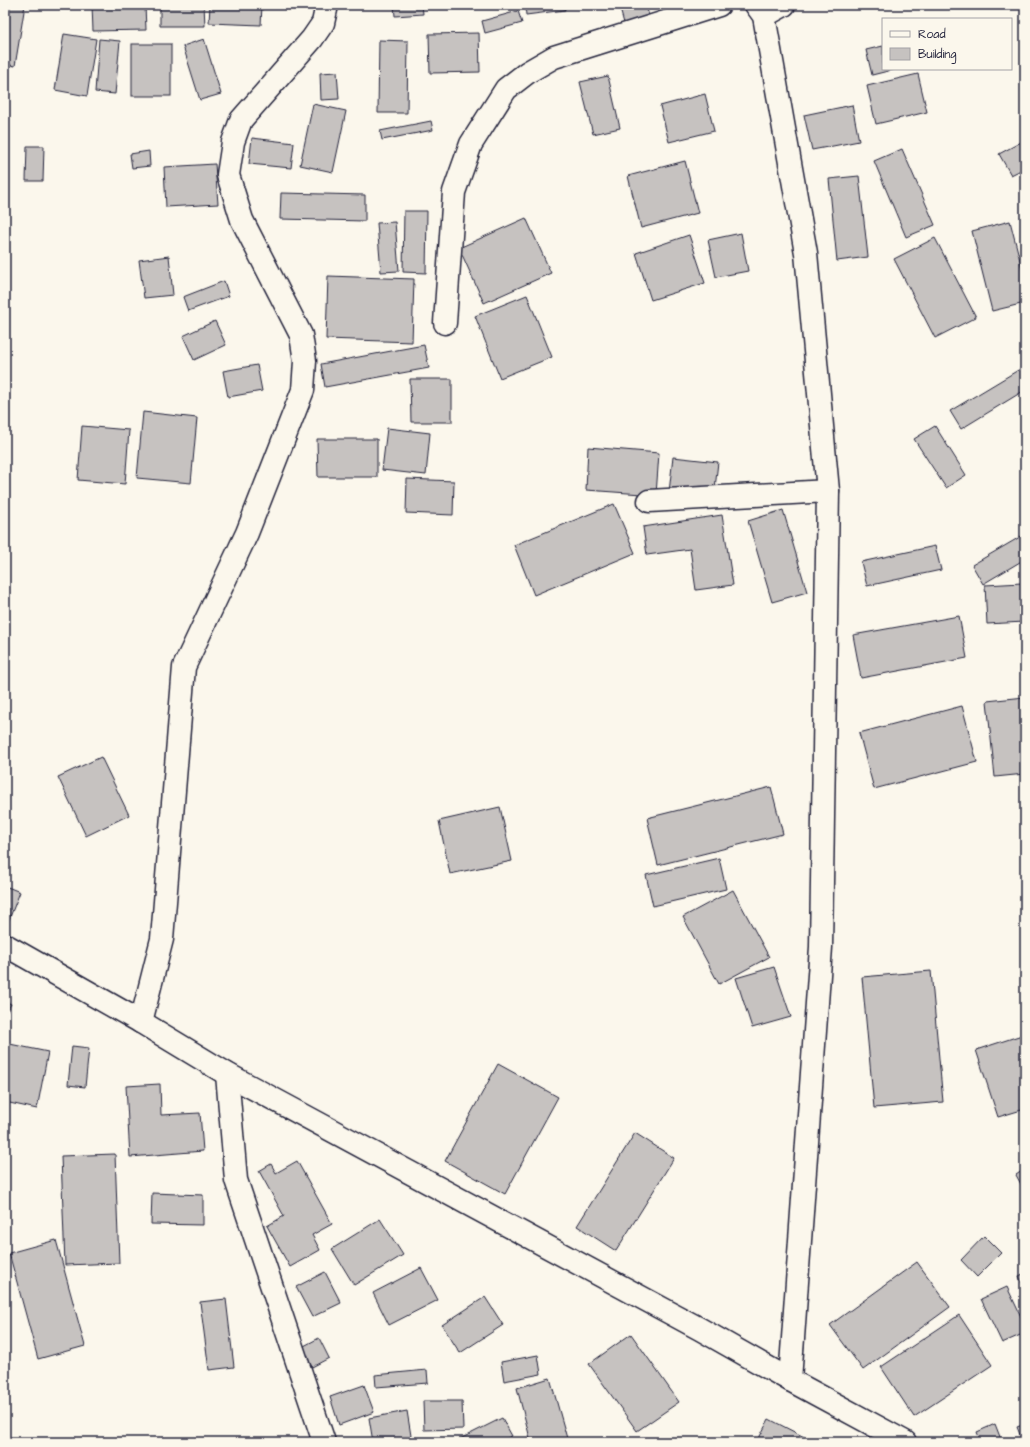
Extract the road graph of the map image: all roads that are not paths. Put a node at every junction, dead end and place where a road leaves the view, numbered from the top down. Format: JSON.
{"nodes":[{"id":1,"x":327,"y":5,"type":"edge"},
{"id":2,"x":719,"y":5,"type":"edge"},
{"id":3,"x":784,"y":5,"type":"edge"},
{"id":4,"x":760,"y":10,"type":"edge"},
{"id":5,"x":445,"y":324,"type":"dead end"},
{"id":6,"x":828,"y":491,"type":"junction"},
{"id":7,"x":649,"y":501,"type":"dead end"},
{"id":8,"x":5,"y":944,"type":"edge"},
{"id":9,"x":141,"y":1022,"type":"junction"},
{"id":10,"x":227,"y":1074,"type":"junction"},
{"id":11,"x":790,"y":1380,"type":"junction"},
{"id":12,"x":324,"y":1442,"type":"edge"},
{"id":13,"x":905,"y":1442,"type":"edge"}],
"edges":[{"from":1,"to":9,"type":"street"},
{"from":2,"to":5,"type":"street"},
{"from":3,"to":4,"type":"street"},
{"from":4,"to":6,"type":"street"},
{"from":6,"to":7,"type":"street"},
{"from":6,"to":11,"type":"street"},
{"from":8,"to":9,"type":"street"},
{"from":9,"to":10,"type":"street"},
{"from":10,"to":11,"type":"street"},
{"from":10,"to":12,"type":"street"},
{"from":11,"to":13,"type":"street"}]}
